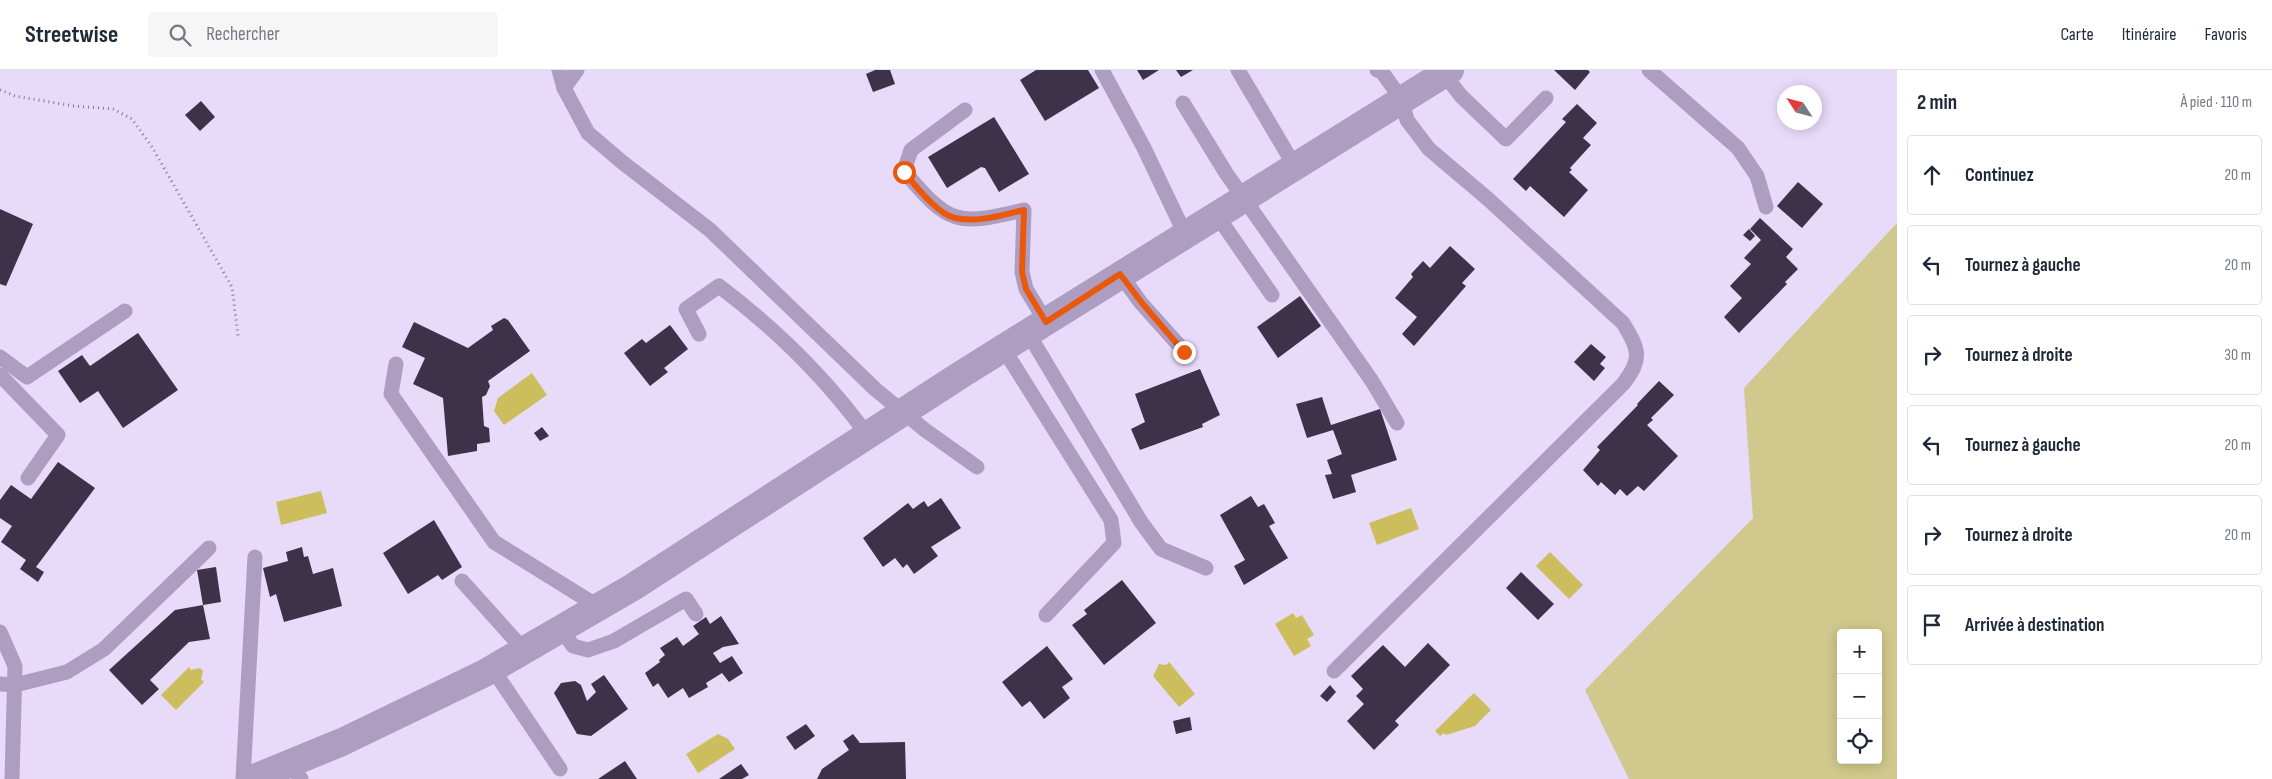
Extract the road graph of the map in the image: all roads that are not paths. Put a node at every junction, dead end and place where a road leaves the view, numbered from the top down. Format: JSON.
{"nodes":[{"id":1,"x":559,"y":70,"type":"edge"},
{"id":2,"x":577,"y":70,"type":"edge"},
{"id":3,"x":1102,"y":70,"type":"edge"},
{"id":4,"x":1238,"y":70,"type":"edge"},
{"id":5,"x":1649,"y":70,"type":"edge"},
{"id":6,"x":1380,"y":71,"type":"edge"},
{"id":7,"x":1447,"y":72,"type":"edge"},
{"id":8,"x":564,"y":88,"type":"junction"},
{"id":9,"x":1546,"y":98,"type":"dead end"},
{"id":10,"x":1402,"y":100,"type":"junction"},
{"id":11,"x":1183,"y":103,"type":"dead end"},
{"id":12,"x":965,"y":110,"type":"dead end"},
{"id":13,"x":1294,"y":165,"type":"junction"},
{"id":14,"x":1245,"y":196,"type":"junction"},
{"id":15,"x":1766,"y":207,"type":"dead end"},
{"id":16,"x":1216,"y":214,"type":"junction"},
{"id":17,"x":1186,"y":234,"type":"junction"},
{"id":18,"x":1120,"y":274,"type":"junction"},
{"id":19,"x":1272,"y":294,"type":"dead end"},
{"id":20,"x":124,"y":311,"type":"dead end"},
{"id":21,"x":1037,"y":327,"type":"junction"},
{"id":22,"x":700,"y":334,"type":"dead end"},
{"id":23,"x":1003,"y":348,"type":"junction"},
{"id":24,"x":1184,"y":352,"type":"dead end"},
{"id":25,"x":0,"y":357,"type":"edge"},
{"id":26,"x":396,"y":364,"type":"dead end"},
{"id":27,"x":0,"y":375,"type":"edge"},
{"id":28,"x":903,"y":412,"type":"junction"},
{"id":29,"x":1397,"y":423,"type":"dead end"},
{"id":30,"x":868,"y":436,"type":"junction"},
{"id":31,"x":978,"y":466,"type":"dead end"},
{"id":32,"x":28,"y":478,"type":"dead end"},
{"id":33,"x":209,"y":548,"type":"dead end"},
{"id":34,"x":255,"y":558,"type":"dead end"},
{"id":35,"x":1206,"y":568,"type":"dead end"},
{"id":36,"x":462,"y":581,"type":"dead end"},
{"id":37,"x":599,"y":607,"type":"junction"},
{"id":38,"x":696,"y":614,"type":"dead end"},
{"id":39,"x":1046,"y":615,"type":"dead end"},
{"id":40,"x":561,"y":629,"type":"junction"},
{"id":41,"x":0,"y":632,"type":"edge"},
{"id":42,"x":524,"y":650,"type":"junction"},
{"id":43,"x":492,"y":668,"type":"junction"},
{"id":44,"x":1334,"y":671,"type":"dead end"},
{"id":45,"x":8,"y":685,"type":"edge"},
{"id":46,"x":560,"y":769,"type":"dead end"},
{"id":47,"x":296,"y":771,"type":"edge"},
{"id":48,"x":12,"y":779,"type":"edge"},
{"id":49,"x":243,"y":779,"type":"edge"},
{"id":50,"x":252,"y":779,"type":"edge"}],
"edges":[{"from":1,"to":8,"type":"lane"},
{"from":2,"to":8,"type":"lane"},
{"from":3,"to":17,"type":"lane"},
{"from":4,"to":13,"type":"lane"},
{"from":5,"to":15,"type":"lane"},
{"from":6,"to":10,"type":"lane"},
{"from":7,"to":9,"type":"lane"},
{"from":7,"to":10,"type":"street"},
{"from":8,"to":28,"type":"lane"},
{"from":10,"to":13,"type":"street"},
{"from":10,"to":44,"type":"lane"},
{"from":11,"to":14,"type":"lane"},
{"from":12,"to":21,"type":"lane"},
{"from":13,"to":14,"type":"street"},
{"from":14,"to":16,"type":"street"},
{"from":14,"to":29,"type":"lane"},
{"from":16,"to":17,"type":"street"},
{"from":16,"to":19,"type":"lane"},
{"from":17,"to":18,"type":"street"},
{"from":18,"to":21,"type":"street"},
{"from":18,"to":24,"type":"lane"},
{"from":20,"to":25,"type":"lane"},
{"from":21,"to":23,"type":"street"},
{"from":21,"to":35,"type":"lane"},
{"from":22,"to":30,"type":"lane"},
{"from":23,"to":28,"type":"street"},
{"from":23,"to":39,"type":"lane"},
{"from":26,"to":37,"type":"lane"},
{"from":27,"to":32,"type":"lane"},
{"from":28,"to":30,"type":"street"},
{"from":28,"to":31,"type":"lane"},
{"from":30,"to":37,"type":"street"},
{"from":33,"to":45,"type":"lane"},
{"from":34,"to":49,"type":"lane"},
{"from":36,"to":42,"type":"lane"},
{"from":37,"to":40,"type":"street"},
{"from":38,"to":40,"type":"lane"},
{"from":40,"to":42,"type":"street"},
{"from":41,"to":45,"type":"lane"},
{"from":42,"to":43,"type":"street"},
{"from":43,"to":46,"type":"lane"},
{"from":43,"to":47,"type":"street"},
{"from":45,"to":48,"type":"lane"},
{"from":47,"to":50,"type":"street"}]}
